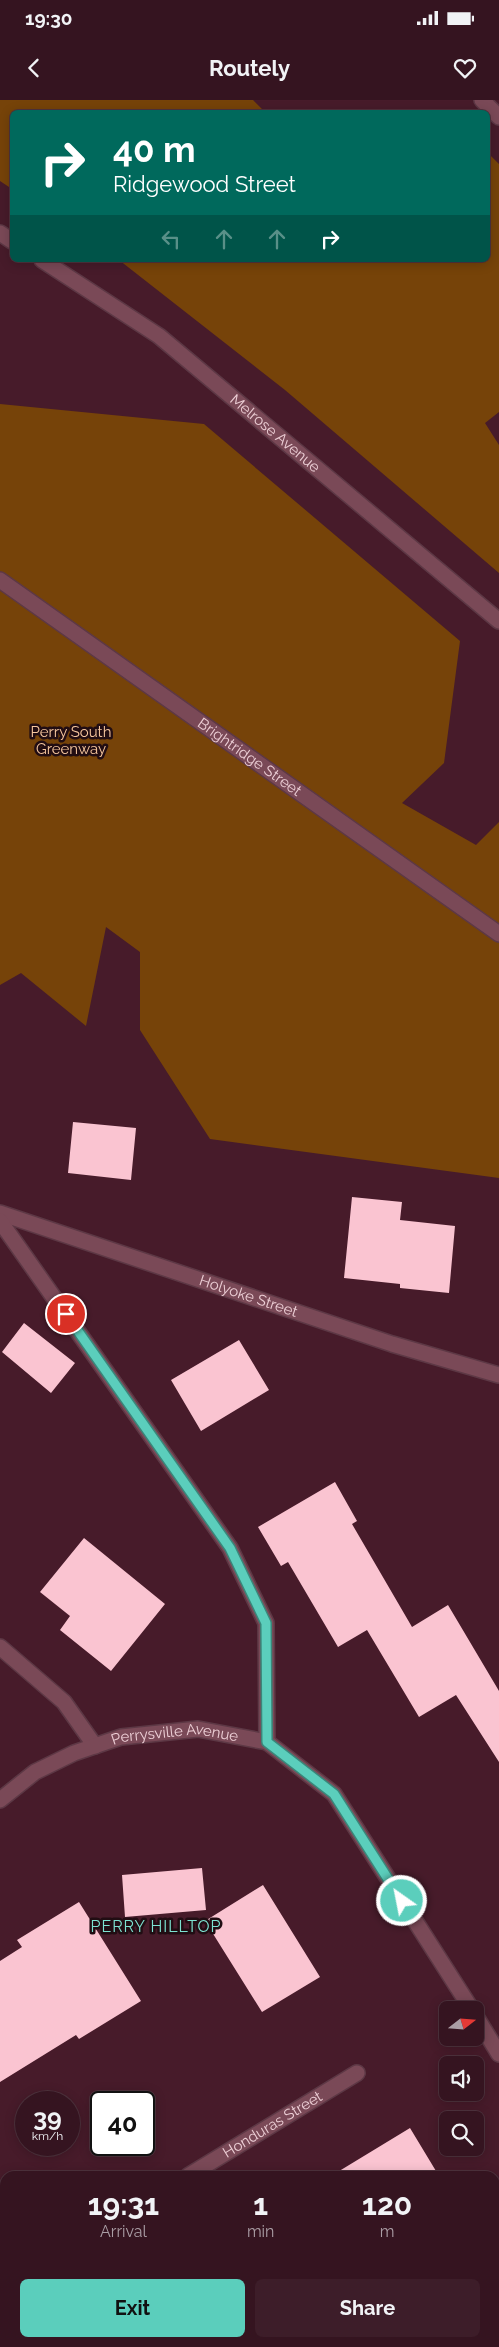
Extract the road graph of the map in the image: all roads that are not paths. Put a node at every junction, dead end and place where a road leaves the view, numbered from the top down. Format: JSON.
{"nodes":[{"id":1,"x":482,"y":100,"type":"edge"},
{"id":2,"x":499,"y":117,"type":"edge"},
{"id":3,"x":45,"y":262,"type":"edge"},
{"id":4,"x":0,"y":580,"type":"edge"},
{"id":5,"x":499,"y":621,"type":"edge"},
{"id":6,"x":499,"y":934,"type":"edge"},
{"id":7,"x":0,"y":1213,"type":"edge"},
{"id":8,"x":0,"y":1220,"type":"edge"},
{"id":9,"x":499,"y":1375,"type":"edge"},
{"id":10,"x":0,"y":1647,"type":"edge"},
{"id":11,"x":267,"y":1742,"type":"junction"},
{"id":12,"x":95,"y":1746,"type":"junction"},
{"id":13,"x":0,"y":1800,"type":"edge"},
{"id":14,"x":466,"y":2001,"type":"edge"},
{"id":15,"x":484,"y":2030,"type":"edge"},
{"id":16,"x":499,"y":2054,"type":"edge"},
{"id":17,"x":357,"y":2073,"type":"dead end"},
{"id":18,"x":201,"y":2171,"type":"edge"}],
"edges":[{"from":1,"to":2,"type":"street"},
{"from":3,"to":5,"type":"street","name":"Melrose Avenue"},
{"from":4,"to":6,"type":"street","name":"Brightridge Street"},
{"from":7,"to":9,"type":"street","name":"Holyoke Street"},
{"from":8,"to":11,"type":"street"},
{"from":10,"to":12,"type":"street"},
{"from":11,"to":12,"type":"street","name":"Perrysville Avenue"},
{"from":11,"to":14,"type":"street","name":"Perrysville Avenue"},
{"from":12,"to":13,"type":"street","name":"Perrysville Avenue"},
{"from":15,"to":16,"type":"street"},
{"from":17,"to":18,"type":"street","name":"Honduras Street"}]}
